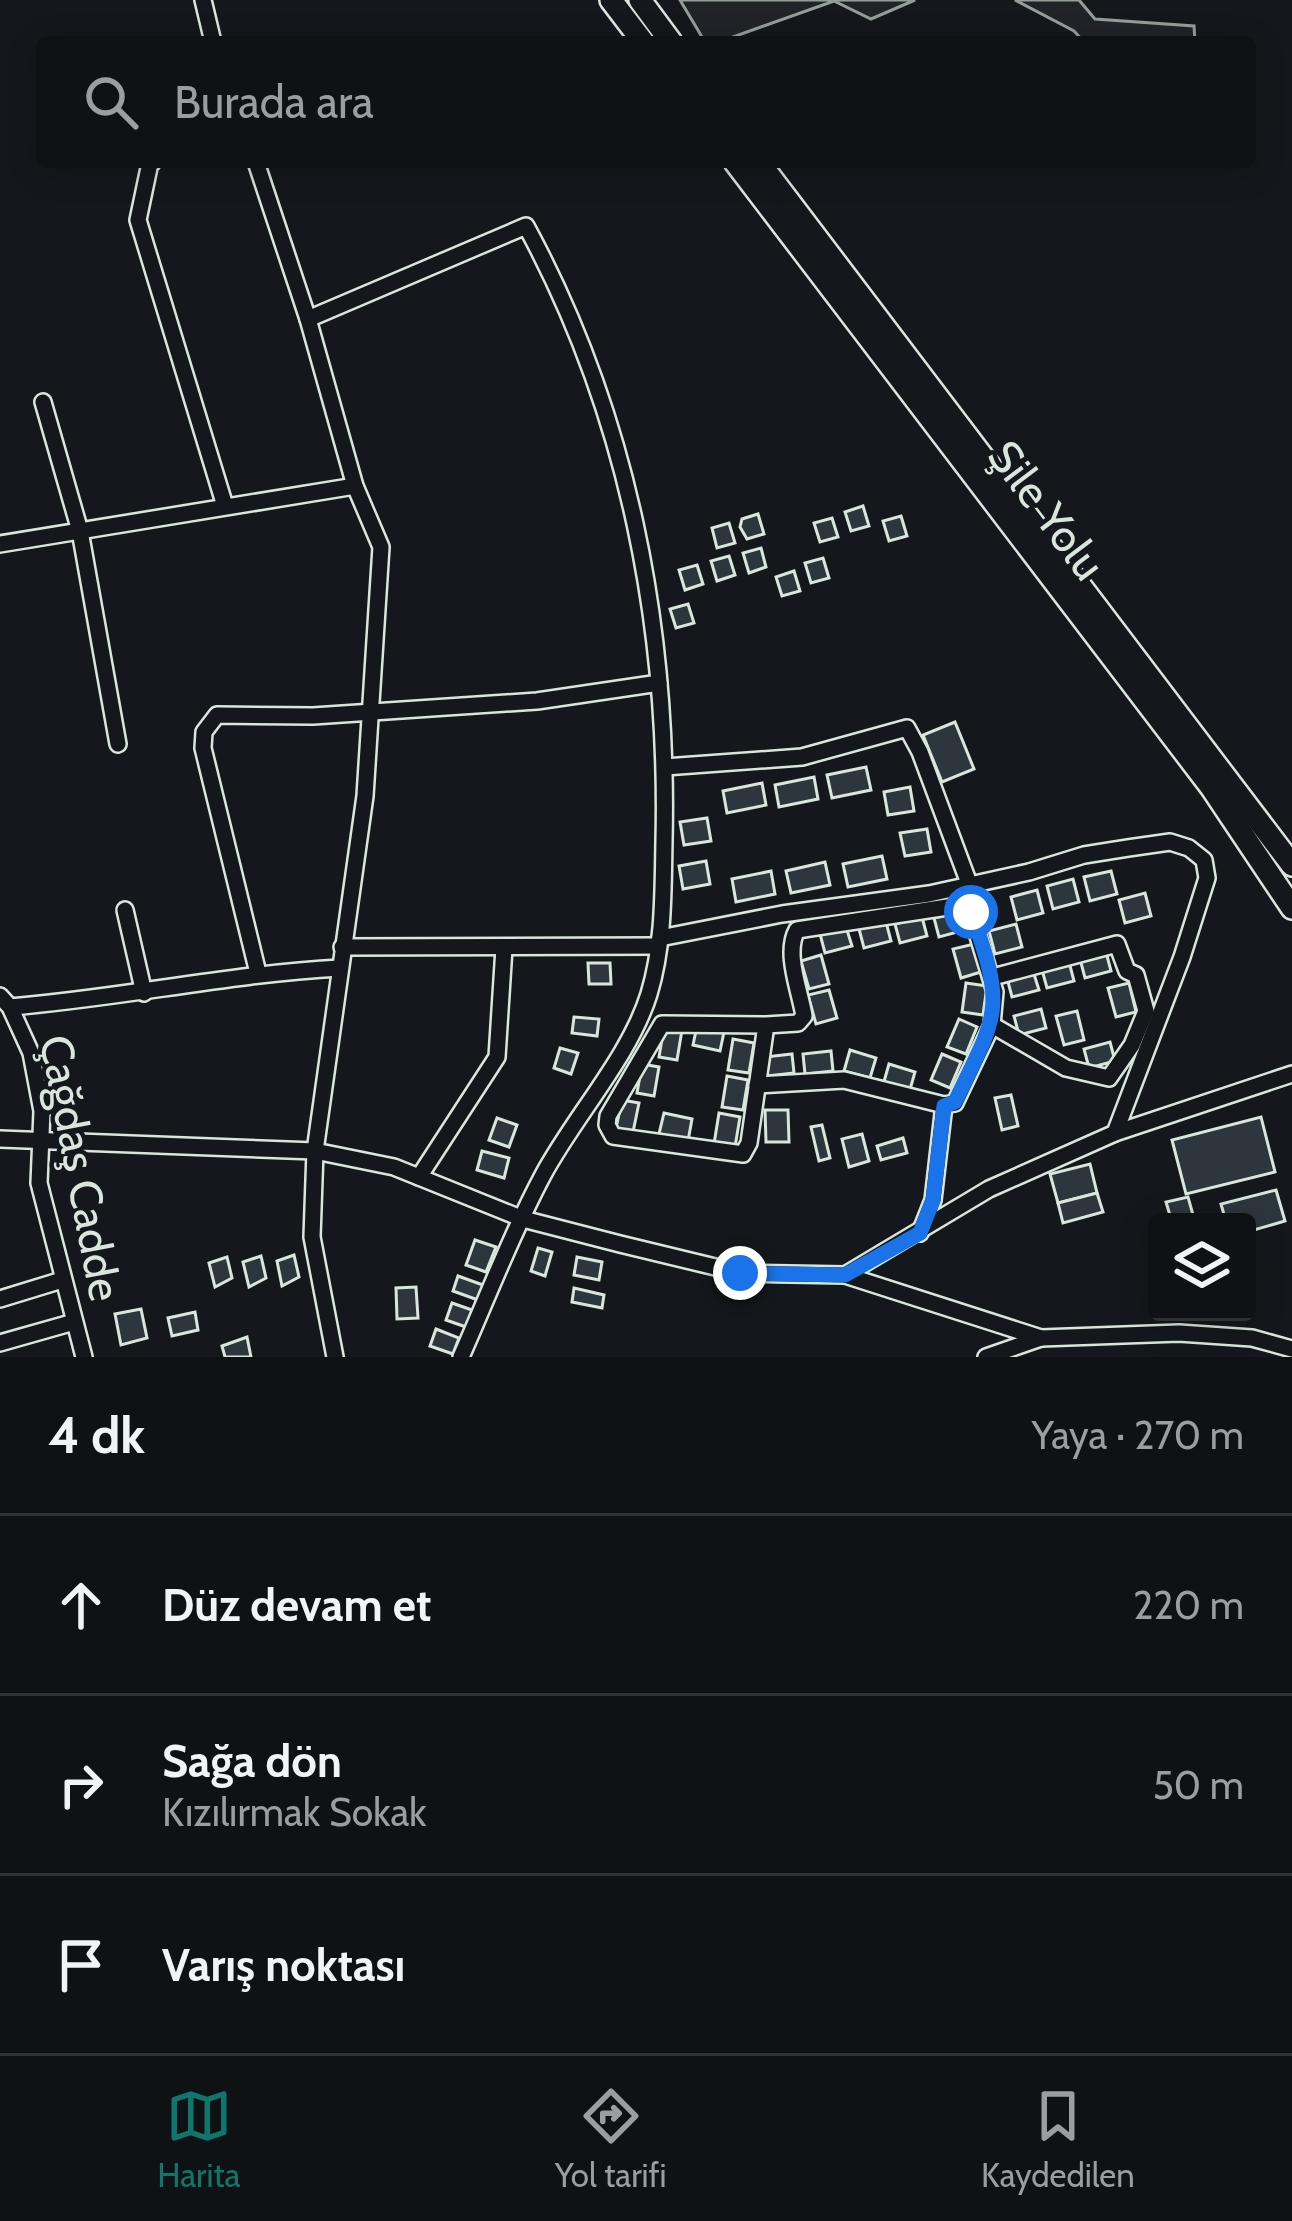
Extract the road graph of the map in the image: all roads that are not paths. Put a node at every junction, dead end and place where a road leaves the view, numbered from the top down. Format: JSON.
{"nodes":[{"id":1,"x":203,"y":0,"type":"edge"},
{"id":2,"x":611,"y":0,"type":"edge"},
{"id":3,"x":640,"y":0,"type":"edge"},
{"id":4,"x":212,"y":36,"type":"edge"},
{"id":5,"x":638,"y":36,"type":"edge"},
{"id":6,"x":667,"y":36,"type":"edge"},
{"id":7,"x":149,"y":168,"type":"edge"},
{"id":8,"x":258,"y":168,"type":"edge"},
{"id":9,"x":740,"y":168,"type":"edge"},
{"id":10,"x":764,"y":168,"type":"edge"},
{"id":11,"x":308,"y":319,"type":"junction"},
{"id":12,"x":43,"y":402,"type":"dead end"},
{"id":13,"x":356,"y":486,"type":"junction"},
{"id":14,"x":225,"y":506,"type":"junction"},
{"id":15,"x":80,"y":531,"type":"junction"},
{"id":16,"x":0,"y":544,"type":"edge"},
{"id":17,"x":658,"y":683,"type":"junction"},
{"id":18,"x":370,"y":712,"type":"junction"},
{"id":19,"x":118,"y":744,"type":"dead end"},
{"id":20,"x":665,"y":767,"type":"junction"},
{"id":21,"x":1292,"y":865,"type":"edge"},
{"id":22,"x":966,"y":886,"type":"junction"},
{"id":23,"x":1292,"y":908,"type":"edge"},
{"id":24,"x":125,"y":910,"type":"dead end"},
{"id":25,"x":971,"y":912,"type":"junction"},
{"id":26,"x":659,"y":942,"type":"junction"},
{"id":27,"x":343,"y":947,"type":"junction"},
{"id":28,"x":504,"y":947,"type":"junction"},
{"id":29,"x":340,"y":968,"type":"junction"},
{"id":30,"x":258,"y":973,"type":"junction"},
{"id":31,"x":993,"y":977,"type":"junction"},
{"id":32,"x":144,"y":993,"type":"junction"},
{"id":33,"x":5,"y":1002,"type":"edge"},
{"id":34,"x":992,"y":1024,"type":"junction"},
{"id":35,"x":766,"y":1025,"type":"junction"},
{"id":36,"x":1292,"y":1074,"type":"edge"},
{"id":37,"x":757,"y":1085,"type":"junction"},
{"id":38,"x":944,"y":1106,"type":"junction"},
{"id":39,"x":1114,"y":1133,"type":"junction"},
{"id":40,"x":0,"y":1139,"type":"edge"},
{"id":41,"x":40,"y":1139,"type":"junction"},
{"id":42,"x":315,"y":1151,"type":"junction"},
{"id":43,"x":419,"y":1177,"type":"junction"},
{"id":44,"x":523,"y":1219,"type":"junction"},
{"id":45,"x":920,"y":1233,"type":"junction"},
{"id":46,"x":845,"y":1275,"type":"junction"},
{"id":47,"x":62,"y":1280,"type":"junction"},
{"id":48,"x":0,"y":1299,"type":"edge"},
{"id":49,"x":74,"y":1322,"type":"junction"},
{"id":50,"x":1041,"y":1338,"type":"junction"},
{"id":51,"x":0,"y":1343,"type":"edge"},
{"id":52,"x":1292,"y":1349,"type":"edge"},
{"id":53,"x":84,"y":1357,"type":"edge"},
{"id":54,"x":335,"y":1357,"type":"edge"},
{"id":55,"x":461,"y":1357,"type":"edge"},
{"id":56,"x":986,"y":1357,"type":"edge"}],
"edges":[{"from":1,"to":4,"type":"street"},
{"from":2,"to":5,"type":"highway"},
{"from":3,"to":6,"type":"highway"},
{"from":7,"to":14,"type":"street"},
{"from":8,"to":11,"type":"street"},
{"from":9,"to":23,"type":"highway","name":"Şile Yolu"},
{"from":10,"to":21,"type":"highway","name":"Şile Yolu"},
{"from":11,"to":13,"type":"street"},
{"from":11,"to":17,"type":"street"},
{"from":12,"to":15,"type":"street"},
{"from":13,"to":14,"type":"street"},
{"from":13,"to":18,"type":"street"},
{"from":14,"to":15,"type":"street"},
{"from":15,"to":16,"type":"street"},
{"from":15,"to":19,"type":"street"},
{"from":17,"to":18,"type":"street"},
{"from":17,"to":20,"type":"street"},
{"from":18,"to":27,"type":"street"},
{"from":18,"to":30,"type":"street"},
{"from":20,"to":22,"type":"street"},
{"from":20,"to":26,"type":"street"},
{"from":22,"to":25,"type":"street"},
{"from":22,"to":26,"type":"street"},
{"from":22,"to":39,"type":"street"},
{"from":24,"to":32,"type":"street"},
{"from":25,"to":31,"type":"street"},
{"from":25,"to":35,"type":"street"},
{"from":26,"to":28,"type":"street"},
{"from":26,"to":44,"type":"street"},
{"from":27,"to":28,"type":"street"},
{"from":27,"to":29,"type":"street"},
{"from":28,"to":43,"type":"street"},
{"from":29,"to":30,"type":"street"},
{"from":29,"to":42,"type":"street"},
{"from":30,"to":32,"type":"street"},
{"from":31,"to":34,"type":"street"},
{"from":31,"to":34,"type":"street"},
{"from":32,"to":33,"type":"street"},
{"from":33,"to":41,"type":"street","name":"Çağdaş Cadde"},
{"from":34,"to":38,"type":"street"},
{"from":35,"to":37,"type":"street"},
{"from":35,"to":37,"type":"street"},
{"from":36,"to":39,"type":"street"},
{"from":37,"to":38,"type":"street"},
{"from":38,"to":45,"type":"street"},
{"from":39,"to":45,"type":"street"},
{"from":40,"to":41,"type":"street"},
{"from":41,"to":42,"type":"street"},
{"from":41,"to":47,"type":"street","name":"Çağdaş Cadde"},
{"from":42,"to":43,"type":"street"},
{"from":42,"to":54,"type":"street"},
{"from":43,"to":44,"type":"street"},
{"from":44,"to":46,"type":"street"},
{"from":44,"to":55,"type":"street"},
{"from":45,"to":46,"type":"street"},
{"from":46,"to":50,"type":"street"},
{"from":47,"to":48,"type":"street"},
{"from":47,"to":49,"type":"street","name":"Çağdaş Cadde"},
{"from":49,"to":51,"type":"street"},
{"from":49,"to":53,"type":"street","name":"Çağdaş Cadde"},
{"from":50,"to":52,"type":"street"},
{"from":50,"to":56,"type":"street"}]}
